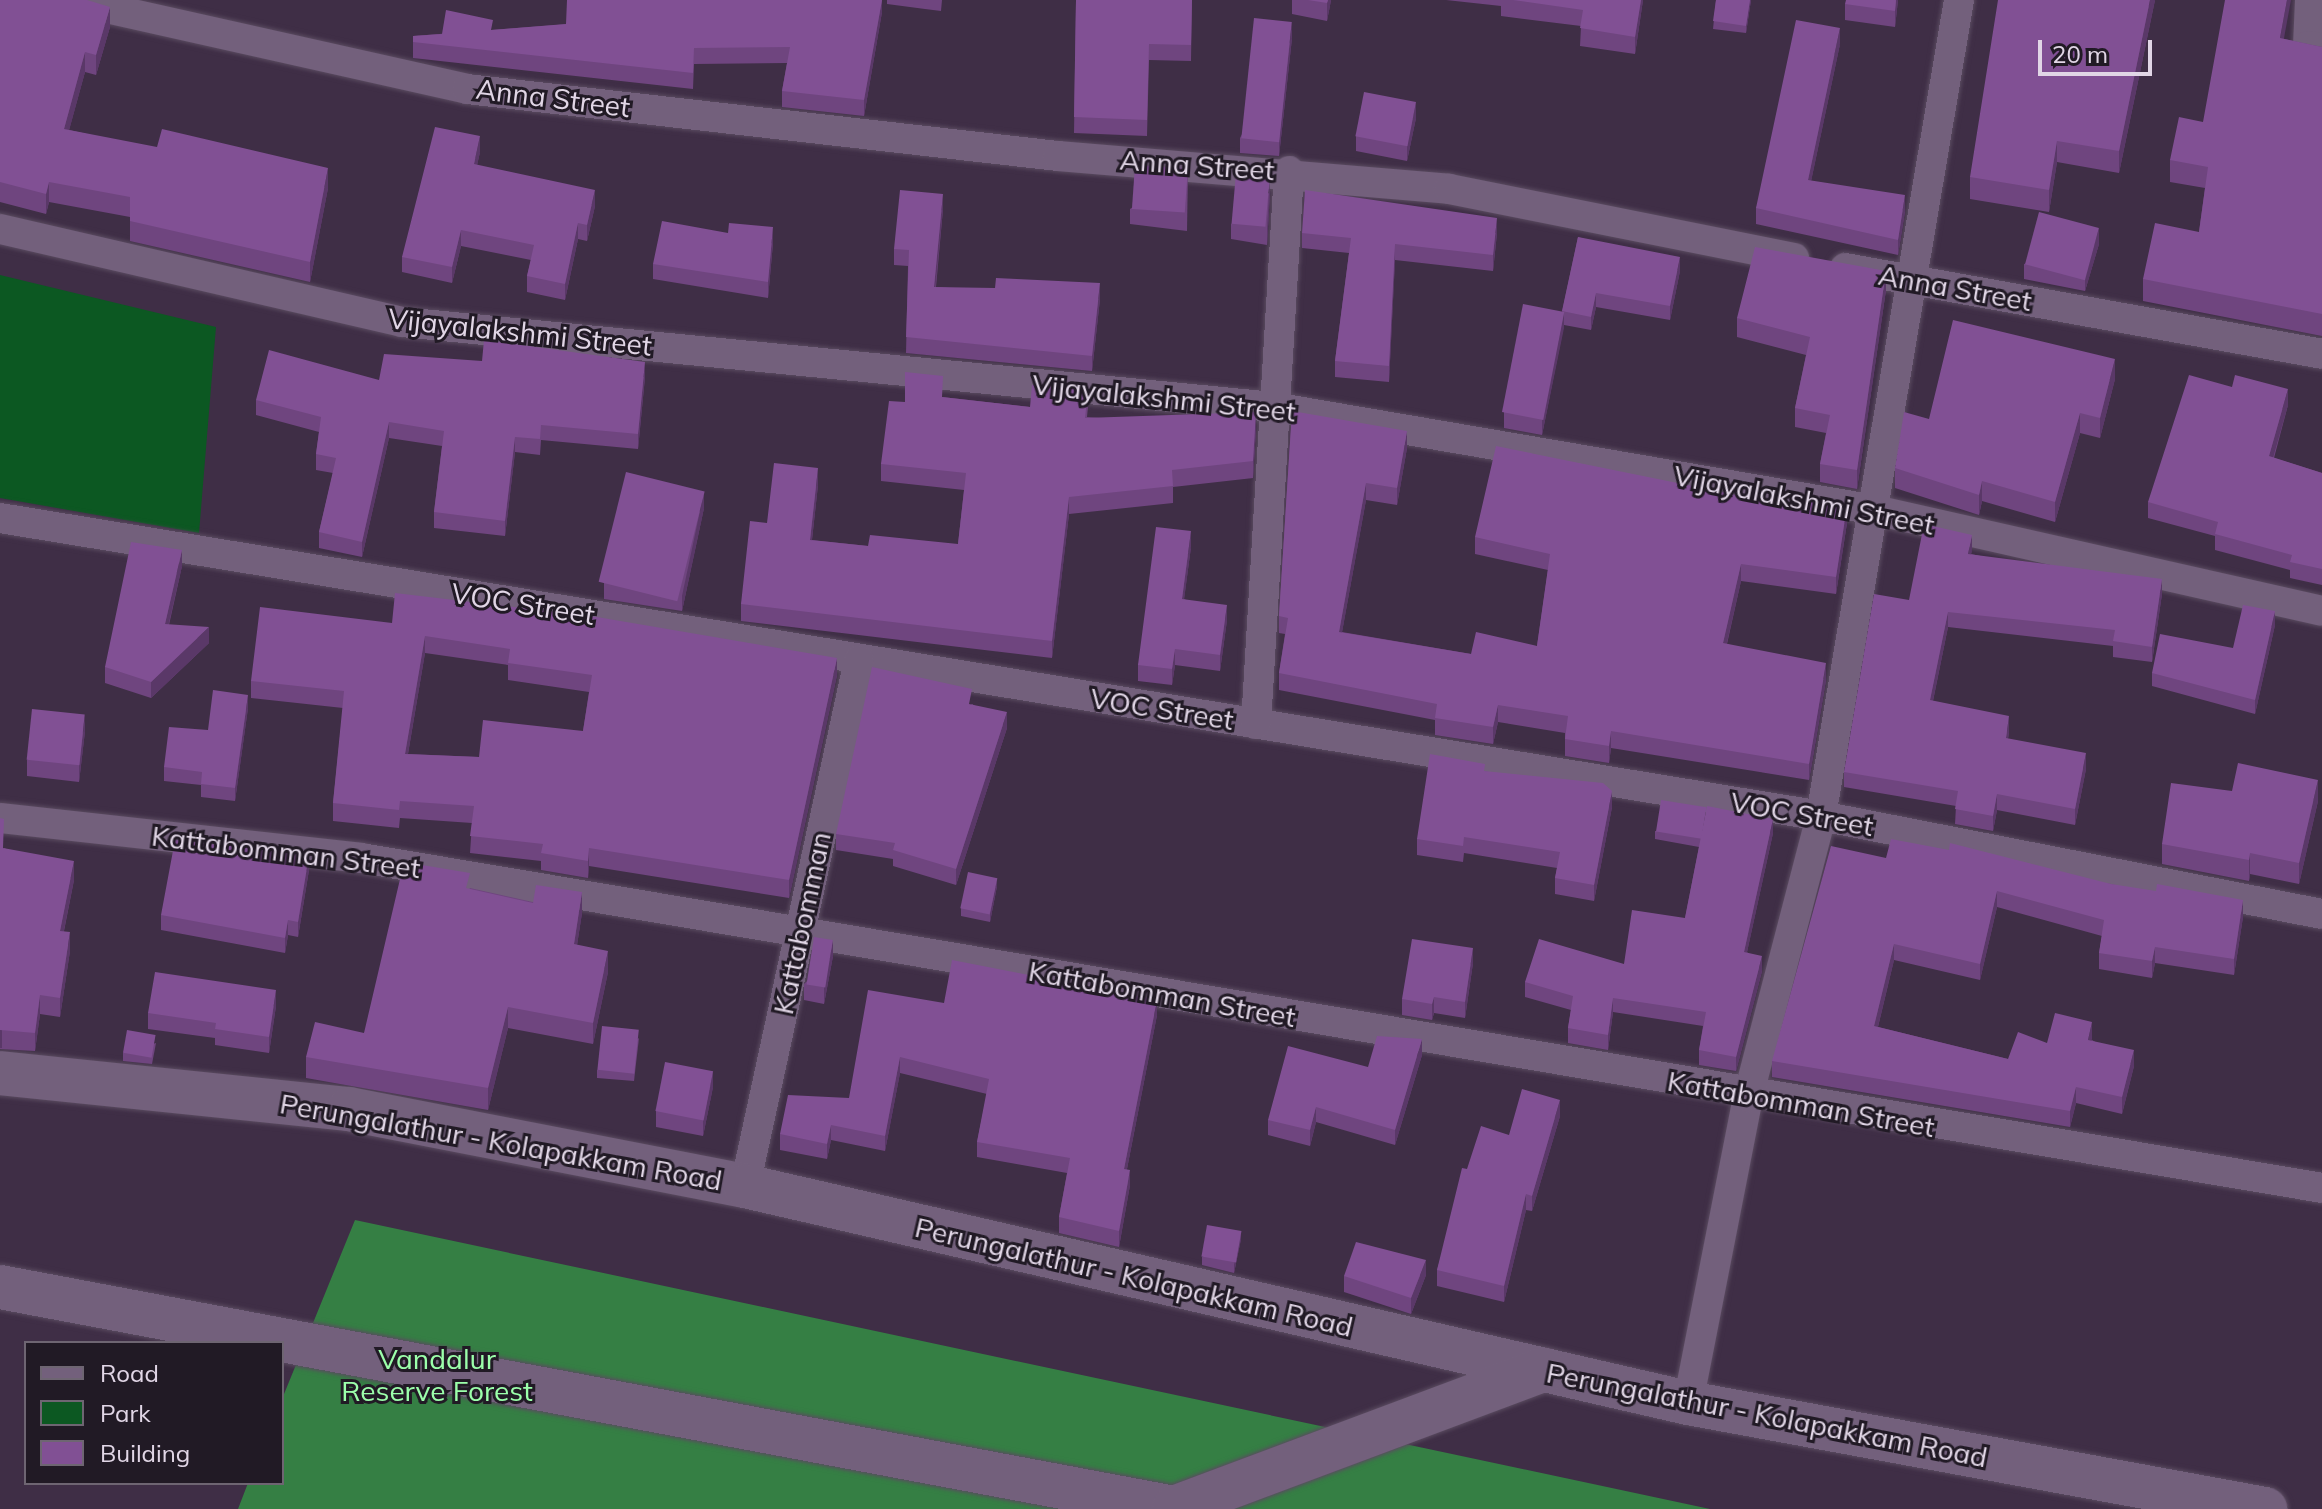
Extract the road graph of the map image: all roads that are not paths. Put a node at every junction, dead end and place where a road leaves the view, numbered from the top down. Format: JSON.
{"nodes":[{"id":1,"x":70,"y":0,"type":"edge"},
{"id":2,"x":1959,"y":0,"type":"edge"},
{"id":3,"x":2310,"y":0,"type":"edge"},
{"id":4,"x":2322,"y":48,"type":"edge"},
{"id":5,"x":1289,"y":171,"type":"junction"},
{"id":6,"x":0,"y":229,"type":"edge"},
{"id":7,"x":1910,"y":281,"type":"junction"},
{"id":8,"x":2322,"y":354,"type":"edge"},
{"id":9,"x":1273,"y":407,"type":"junction"},
{"id":10,"x":1870,"y":509,"type":"junction"},
{"id":11,"x":0,"y":518,"type":"edge"},
{"id":12,"x":2322,"y":611,"type":"edge"},
{"id":13,"x":859,"y":660,"type":"junction"},
{"id":14,"x":1256,"y":724,"type":"junction"},
{"id":15,"x":1821,"y":816,"type":"junction"},
{"id":16,"x":0,"y":818,"type":"edge"},
{"id":17,"x":2322,"y":914,"type":"edge"},
{"id":18,"x":800,"y":932,"type":"junction"},
{"id":19,"x":0,"y":1073,"type":"edge"},
{"id":20,"x":1748,"y":1097,"type":"junction"},
{"id":21,"x":745,"y":1186,"type":"junction"},
{"id":22,"x":2322,"y":1188,"type":"edge"},
{"id":23,"x":0,"y":1287,"type":"edge"},
{"id":24,"x":1544,"y":1370,"type":"junction"},
{"id":25,"x":1688,"y":1403,"type":"junction"},
{"id":26,"x":2265,"y":1509,"type":"edge"}],
"edges":[{"from":1,"to":5,"type":"street","name":"Anna Street"},
{"from":2,"to":7,"type":"street"},
{"from":3,"to":4,"type":"street"},
{"from":5,"to":7,"type":"street","name":"Anna Street"},
{"from":5,"to":9,"type":"street"},
{"from":6,"to":9,"type":"street","name":"Vijayalakshmi Street"},
{"from":7,"to":8,"type":"street","name":"Anna Street"},
{"from":7,"to":10,"type":"street"},
{"from":9,"to":10,"type":"street","name":"Vijayalakshmi Street"},
{"from":9,"to":14,"type":"street"},
{"from":10,"to":12,"type":"street","name":"Vijayalakshmi Street"},
{"from":10,"to":15,"type":"street"},
{"from":11,"to":13,"type":"street","name":"VOC Street"},
{"from":13,"to":14,"type":"street","name":"VOC Street"},
{"from":13,"to":18,"type":"street","name":"Kattabomman"},
{"from":14,"to":15,"type":"street","name":"VOC Street"},
{"from":15,"to":17,"type":"street","name":"VOC Street"},
{"from":15,"to":20,"type":"street"},
{"from":16,"to":18,"type":"street","name":"Kattabomman Street"},
{"from":18,"to":20,"type":"street","name":"Kattabomman Street"},
{"from":18,"to":21,"type":"street","name":"Kattabomman"},
{"from":19,"to":21,"type":"main road","name":"Perungalathur - Kolapakkam Road"},
{"from":20,"to":22,"type":"street","name":"Kattabomman Street"},
{"from":20,"to":25,"type":"street"},
{"from":21,"to":24,"type":"main road","name":"Perungalathur - Kolapakkam Road"},
{"from":23,"to":24,"type":"main road"},
{"from":24,"to":25,"type":"main road","name":"Perungalathur - Kolapakkam Road"},
{"from":25,"to":26,"type":"main road","name":"Perungalathur - Kolapakkam Road"}]}
